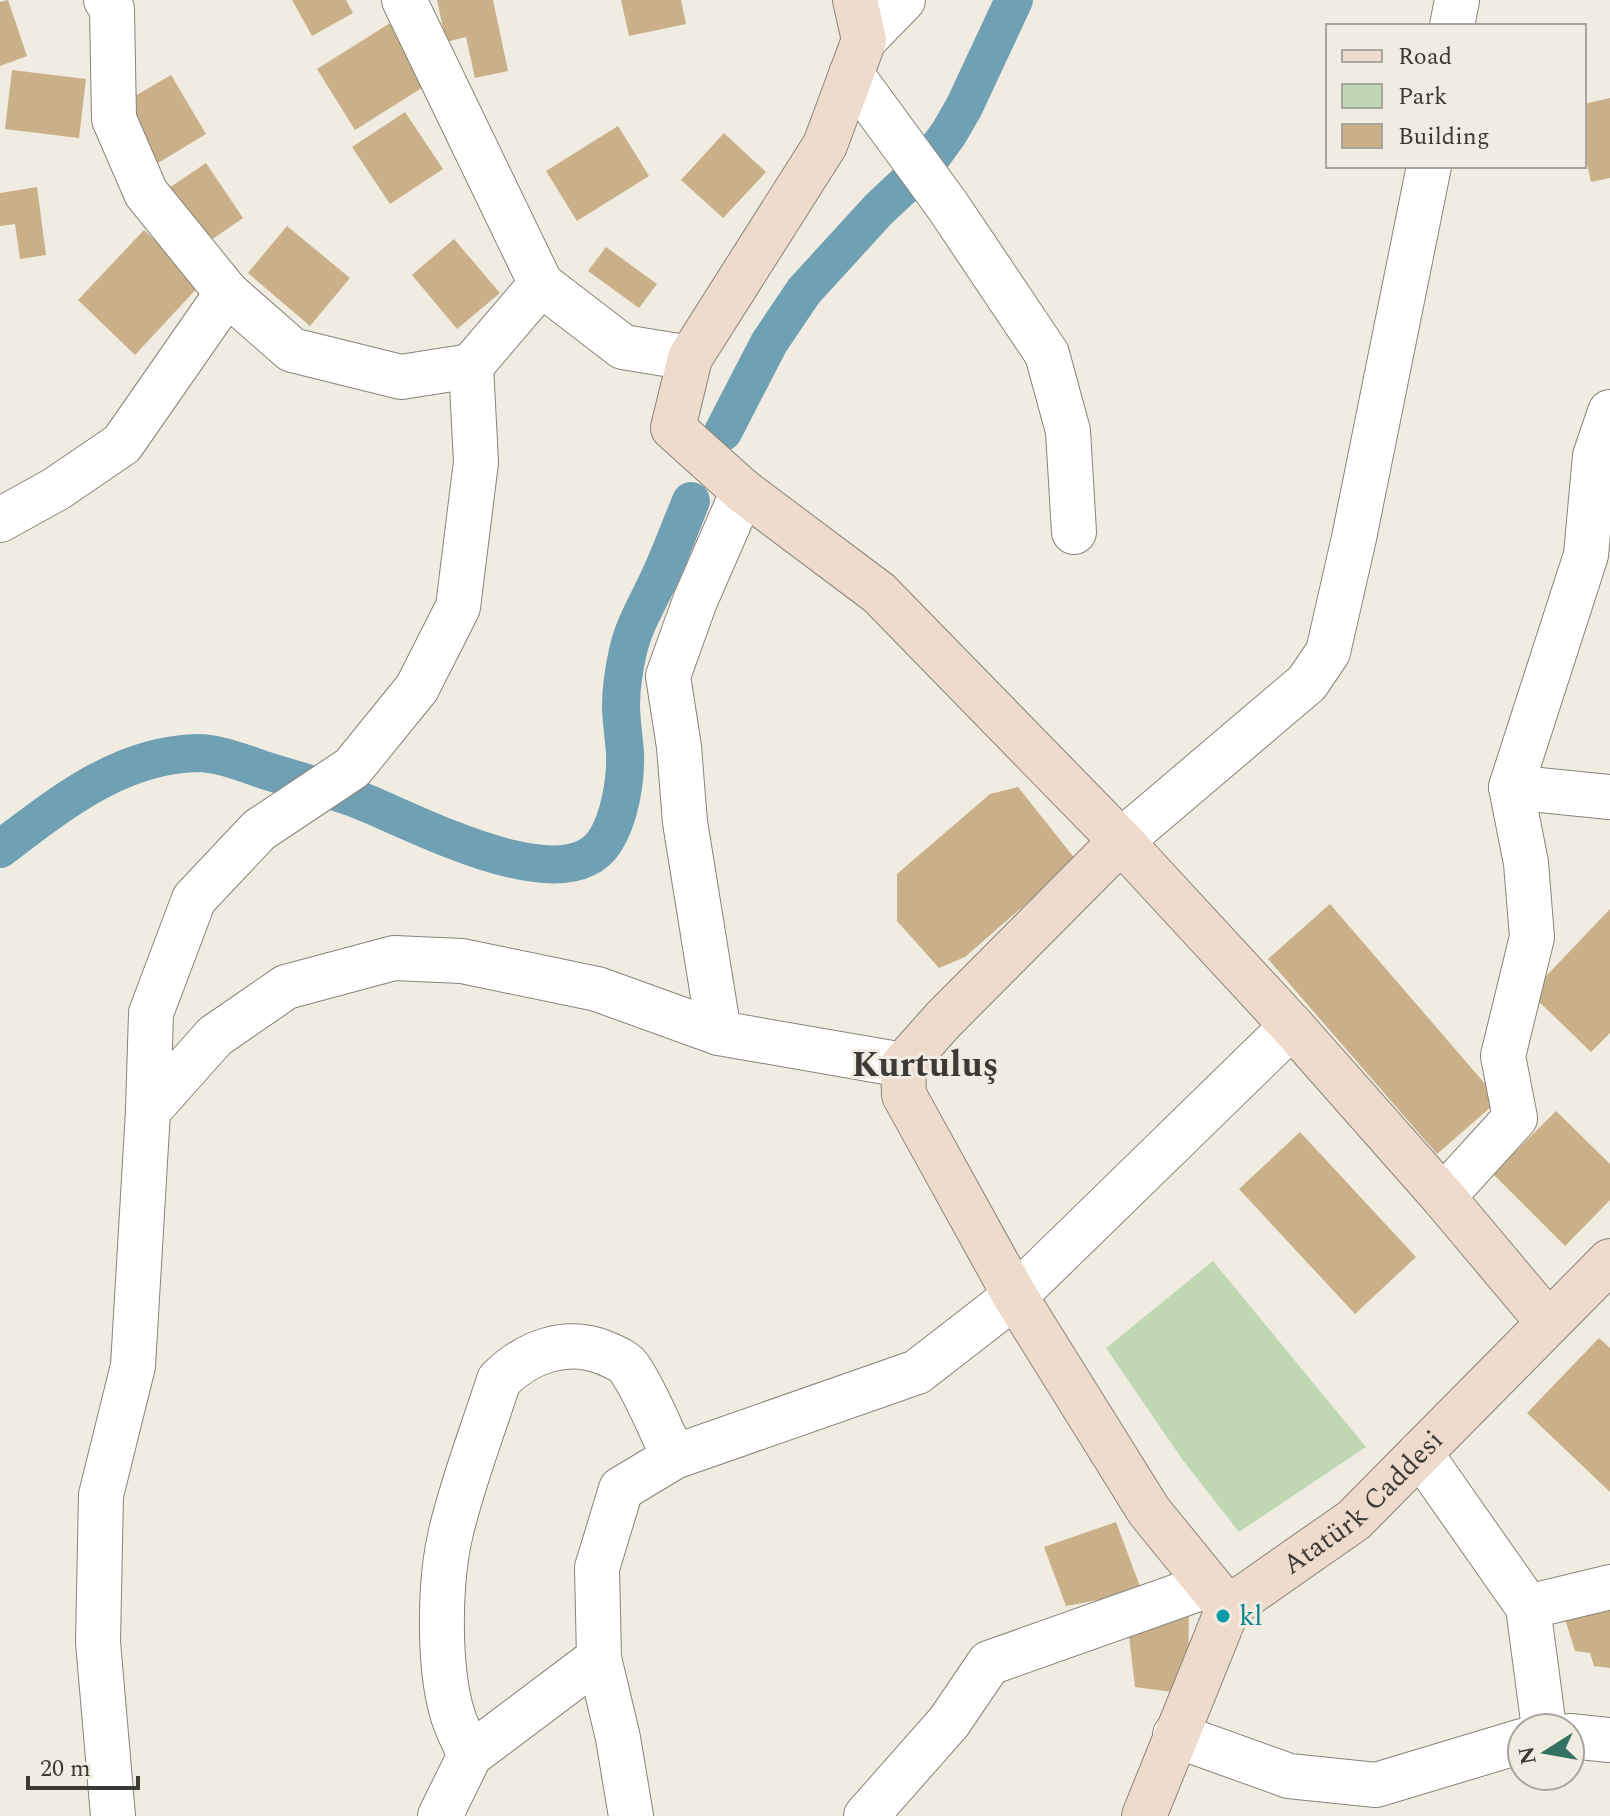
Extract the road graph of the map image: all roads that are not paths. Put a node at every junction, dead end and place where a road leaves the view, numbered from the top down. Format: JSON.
{"nodes":[{"id":1,"x":106,"y":0,"type":"edge"},
{"id":2,"x":404,"y":0,"type":"edge"},
{"id":3,"x":903,"y":0,"type":"edge"},
{"id":4,"x":1457,"y":0,"type":"edge"},
{"id":5,"x":1452,"y":24,"type":"edge"},
{"id":6,"x":857,"y":38,"type":"edge"},
{"id":7,"x":1429,"y":168,"type":"edge"},
{"id":8,"x":541,"y":284,"type":"junction"},
{"id":9,"x":227,"y":293,"type":"junction"},
{"id":10,"x":690,"y":358,"type":"junction"},
{"id":11,"x":471,"y":366,"type":"junction"},
{"id":12,"x":1610,"y":412,"type":"edge"},
{"id":13,"x":743,"y":491,"type":"junction"},
{"id":14,"x":0,"y":520,"type":"edge"},
{"id":15,"x":1074,"y":532,"type":"dead end"},
{"id":16,"x":1511,"y":787,"type":"junction"},
{"id":17,"x":1610,"y":797,"type":"edge"},
{"id":18,"x":1121,"y":841,"type":"junction"},
{"id":19,"x":1292,"y":1026,"type":"junction"},
{"id":20,"x":719,"y":1033,"type":"junction"},
{"id":21,"x":903,"y":1065,"type":"junction"},
{"id":22,"x":148,"y":1111,"type":"junction"},
{"id":23,"x":1443,"y":1197,"type":"junction"},
{"id":24,"x":1610,"y":1261,"type":"edge"},
{"id":25,"x":1015,"y":1296,"type":"junction"},
{"id":26,"x":1548,"y":1322,"type":"junction"},
{"id":27,"x":1420,"y":1453,"type":"junction"},
{"id":28,"x":674,"y":1457,"type":"junction"},
{"id":29,"x":1610,"y":1587,"type":"edge"},
{"id":30,"x":1219,"y":1596,"type":"junction"},
{"id":31,"x":1528,"y":1607,"type":"junction"},
{"id":32,"x":599,"y":1658,"type":"junction"},
{"id":33,"x":1542,"y":1712,"type":"edge"},
{"id":34,"x":1175,"y":1735,"type":"junction"},
{"id":35,"x":1586,"y":1738,"type":"edge"},
{"id":36,"x":1610,"y":1740,"type":"edge"},
{"id":37,"x":1506,"y":1746,"type":"edge"},
{"id":38,"x":470,"y":1755,"type":"junction"},
{"id":39,"x":113,"y":1816,"type":"edge"},
{"id":40,"x":440,"y":1816,"type":"edge"},
{"id":41,"x":631,"y":1816,"type":"edge"},
{"id":42,"x":866,"y":1816,"type":"edge"},
{"id":43,"x":1144,"y":1816,"type":"edge"}],
"edges":[{"from":1,"to":9,"type":"street"},
{"from":2,"to":8,"type":"street"},
{"from":3,"to":6,"type":"street"},
{"from":4,"to":5,"type":"street"},
{"from":6,"to":10,"type":"street"},
{"from":6,"to":15,"type":"street"},
{"from":7,"to":18,"type":"street"},
{"from":8,"to":10,"type":"street"},
{"from":8,"to":11,"type":"street"},
{"from":9,"to":11,"type":"street"},
{"from":9,"to":14,"type":"street"},
{"from":10,"to":13,"type":"street"},
{"from":11,"to":22,"type":"street"},
{"from":12,"to":16,"type":"street"},
{"from":13,"to":18,"type":"street"},
{"from":13,"to":20,"type":"street"},
{"from":16,"to":17,"type":"street"},
{"from":16,"to":23,"type":"street"},
{"from":18,"to":19,"type":"street"},
{"from":18,"to":21,"type":"street"},
{"from":19,"to":23,"type":"street"},
{"from":19,"to":25,"type":"street"},
{"from":20,"to":21,"type":"street"},
{"from":20,"to":22,"type":"street"},
{"from":21,"to":25,"type":"street"},
{"from":22,"to":39,"type":"street"},
{"from":23,"to":26,"type":"street"},
{"from":24,"to":26,"type":"street","name":"Atatürk Caddesi"},
{"from":25,"to":28,"type":"street"},
{"from":25,"to":30,"type":"street"},
{"from":26,"to":27,"type":"street","name":"Atatürk Caddesi"},
{"from":27,"to":30,"type":"street","name":"Atatürk Caddesi"},
{"from":27,"to":31,"type":"street"},
{"from":28,"to":32,"type":"street"},
{"from":28,"to":38,"type":"street"},
{"from":29,"to":31,"type":"street"},
{"from":30,"to":34,"type":"street"},
{"from":30,"to":42,"type":"street"},
{"from":31,"to":33,"type":"street"},
{"from":32,"to":38,"type":"street"},
{"from":32,"to":41,"type":"street"},
{"from":34,"to":37,"type":"street"},
{"from":34,"to":43,"type":"street"},
{"from":35,"to":36,"type":"street"},
{"from":38,"to":40,"type":"street"}]}
